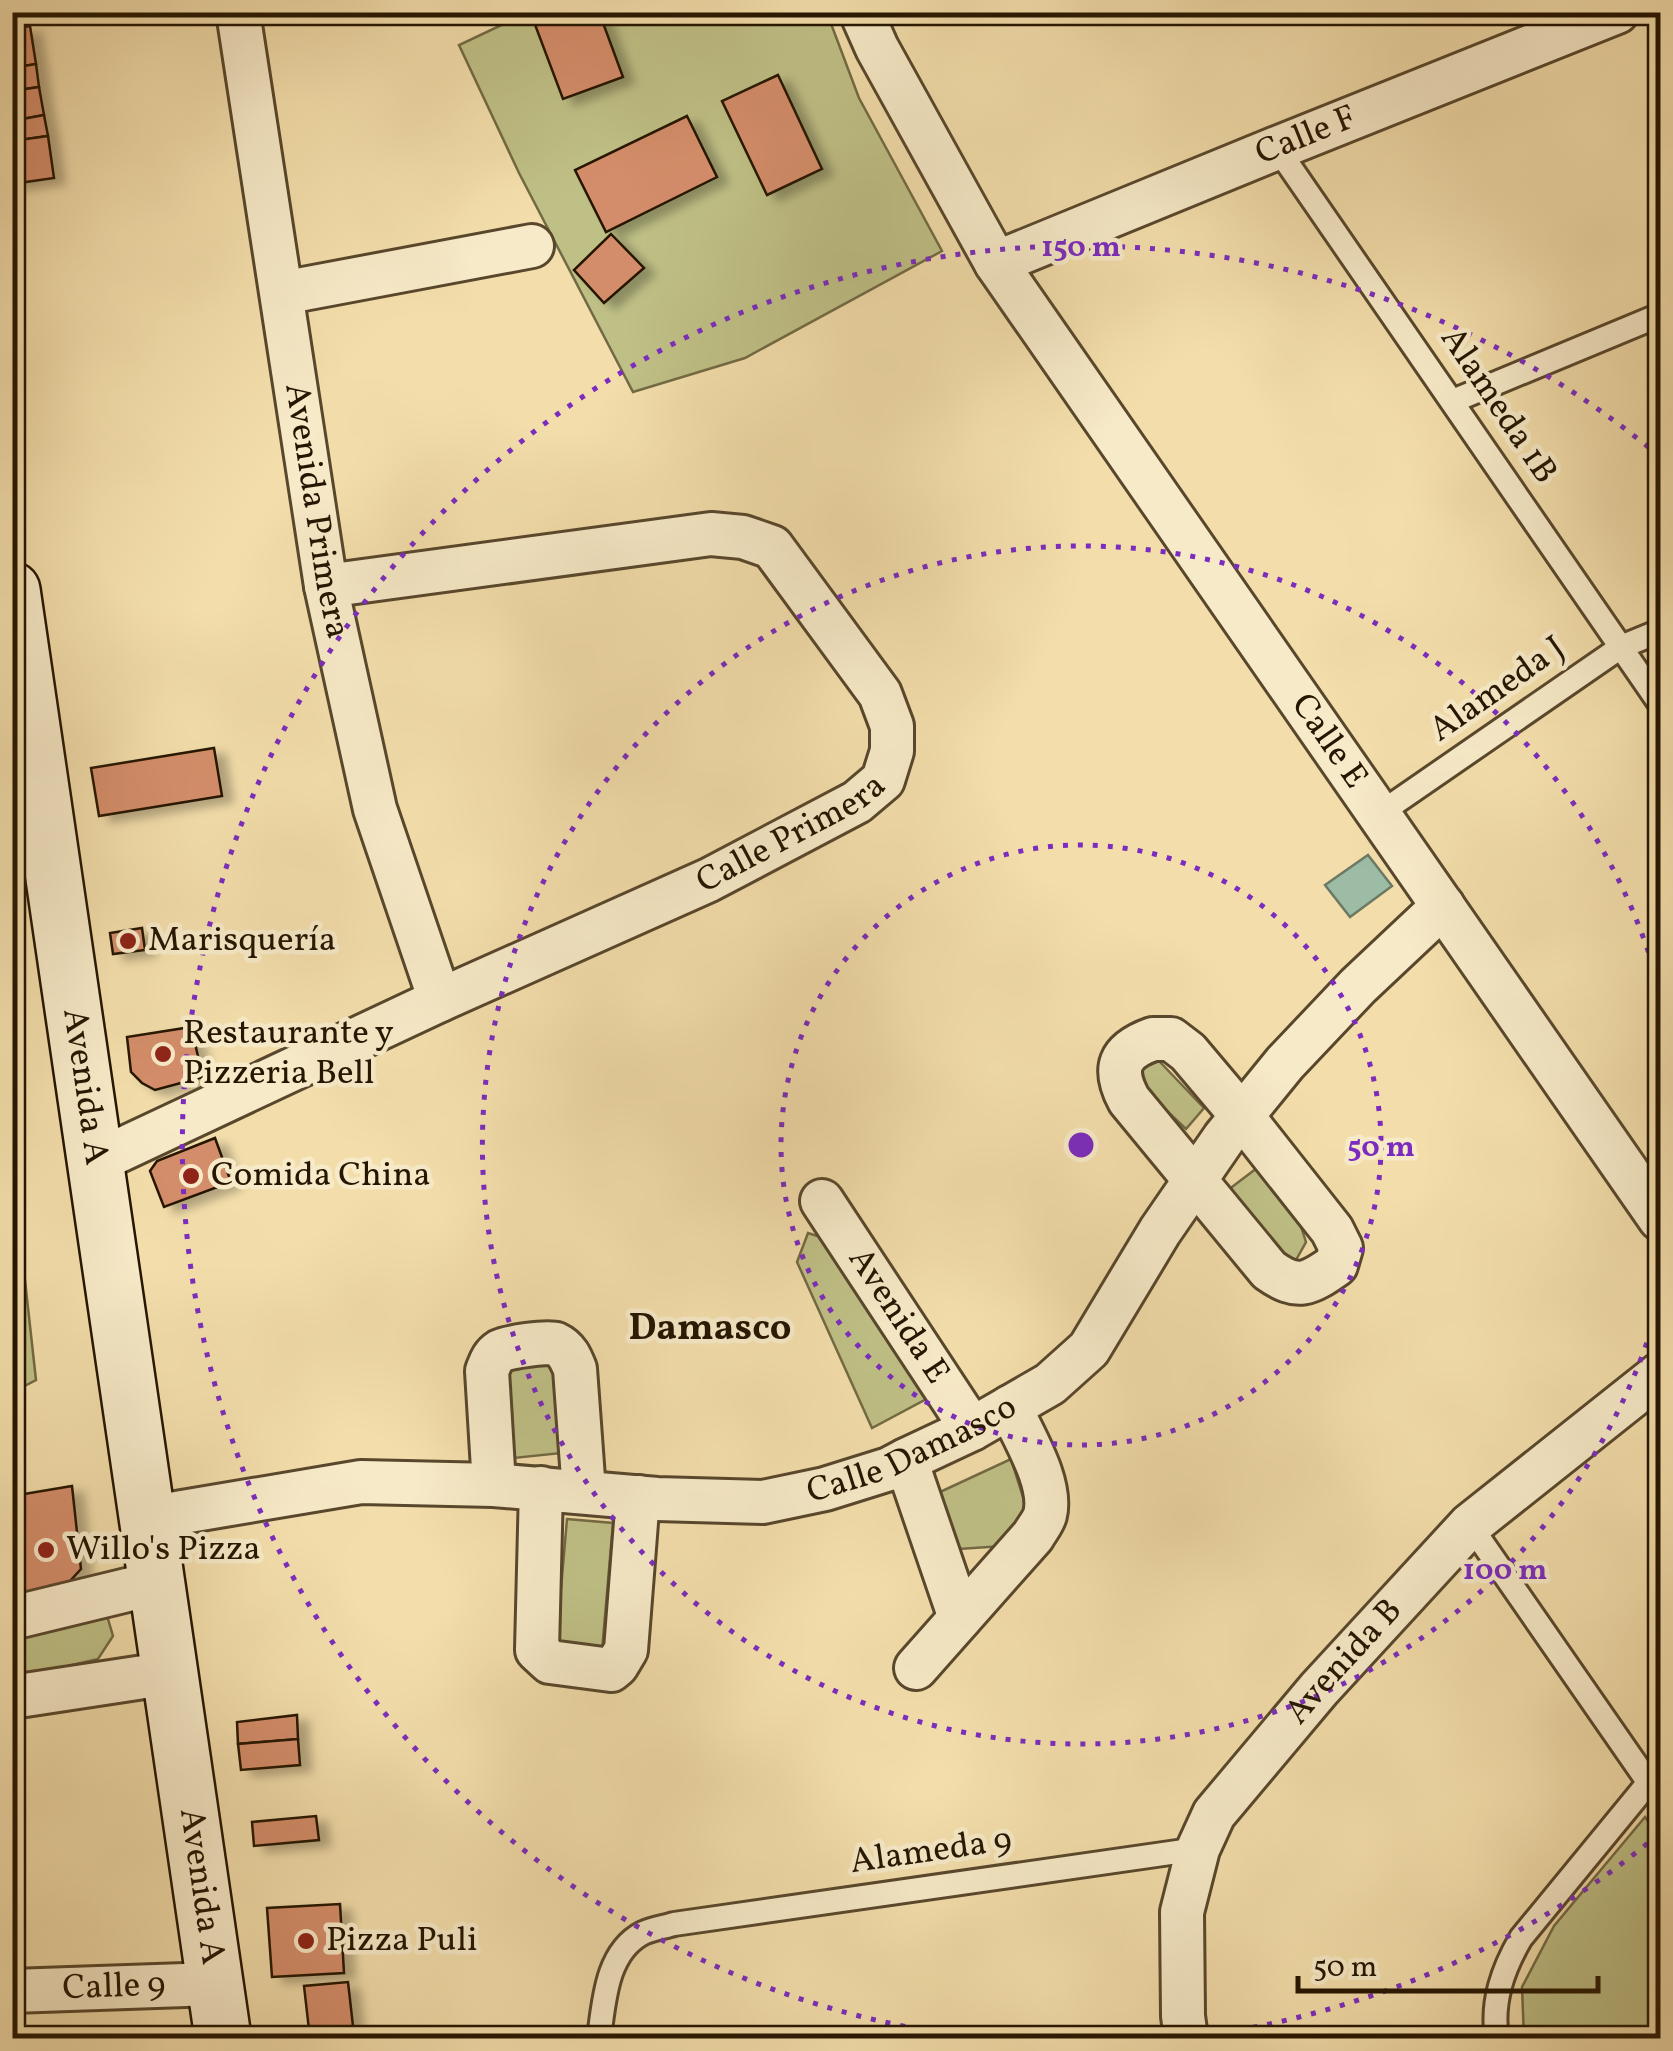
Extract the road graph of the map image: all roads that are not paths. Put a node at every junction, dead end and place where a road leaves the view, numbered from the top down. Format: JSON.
{"nodes":[{"id":1,"x":238,"y":12,"type":"edge"},
{"id":2,"x":861,"y":12,"type":"edge"},
{"id":3,"x":1618,"y":12,"type":"edge"},
{"id":4,"x":1277,"y":148,"type":"junction"},
{"id":5,"x":532,"y":246,"type":"dead end"},
{"id":6,"x":996,"y":264,"type":"junction"},
{"id":7,"x":282,"y":293,"type":"junction"},
{"id":8,"x":1660,"y":316,"type":"edge"},
{"id":9,"x":1453,"y":401,"type":"junction"},
{"id":10,"x":326,"y":586,"type":"junction"},
{"id":11,"x":12,"y":590,"type":"edge"},
{"id":12,"x":1660,"y":631,"type":"edge"},
{"id":13,"x":1621,"y":647,"type":"junction"},
{"id":14,"x":1660,"y":704,"type":"edge"},
{"id":15,"x":1379,"y":814,"type":"junction"},
{"id":16,"x":1443,"y":906,"type":"junction"},
{"id":17,"x":440,"y":1000,"type":"junction"},
{"id":18,"x":1242,"y":1116,"type":"junction"},
{"id":19,"x":95,"y":1162,"type":"junction"},
{"id":20,"x":1195,"y":1180,"type":"junction"},
{"id":21,"x":822,"y":1202,"type":"dead end"},
{"id":22,"x":1660,"y":1219,"type":"edge"},
{"id":23,"x":1660,"y":1374,"type":"edge"},
{"id":24,"x":1010,"y":1407,"type":"junction"},
{"id":25,"x":972,"y":1429,"type":"junction"},
{"id":26,"x":906,"y":1460,"type":"junction"},
{"id":27,"x":494,"y":1484,"type":"junction"},
{"id":28,"x":540,"y":1488,"type":"junction"},
{"id":29,"x":584,"y":1492,"type":"junction"},
{"id":30,"x":638,"y":1497,"type":"junction"},
{"id":31,"x":147,"y":1518,"type":"junction"},
{"id":32,"x":1470,"y":1525,"type":"junction"},
{"id":33,"x":156,"y":1583,"type":"junction"},
{"id":34,"x":12,"y":1618,"type":"edge"},
{"id":35,"x":960,"y":1618,"type":"junction"},
{"id":36,"x":916,"y":1668,"type":"dead end"},
{"id":37,"x":170,"y":1673,"type":"junction"},
{"id":38,"x":12,"y":1697,"type":"edge"},
{"id":39,"x":1655,"y":1790,"type":"edge"},
{"id":40,"x":1198,"y":1849,"type":"junction"},
{"id":41,"x":214,"y":1984,"type":"junction"},
{"id":42,"x":12,"y":1991,"type":"edge"},
{"id":43,"x":223,"y":2038,"type":"edge"},
{"id":44,"x":599,"y":2038,"type":"edge"},
{"id":45,"x":1186,"y":2038,"type":"edge"},
{"id":46,"x":1497,"y":2038,"type":"edge"}],
"edges":[{"from":1,"to":7,"type":"street","name":"Avenida Primera"},
{"from":2,"to":6,"type":"street","name":"Calle E"},
{"from":3,"to":4,"type":"street","name":"Calle F"},
{"from":4,"to":6,"type":"street","name":"Calle F"},
{"from":4,"to":9,"type":"lane","name":"Alameda 1B"},
{"from":5,"to":7,"type":"street"},
{"from":6,"to":15,"type":"street","name":"Calle E"},
{"from":7,"to":10,"type":"street","name":"Avenida Primera"},
{"from":8,"to":9,"type":"lane"},
{"from":9,"to":13,"type":"lane","name":"Alameda 1B"},
{"from":10,"to":17,"type":"street","name":"Avenida Primera"},
{"from":10,"to":17,"type":"street","name":"Calle Primera"},
{"from":11,"to":19,"type":"street","name":"Avenida A"},
{"from":12,"to":13,"type":"lane","name":"Alameda J"},
{"from":13,"to":14,"type":"lane","name":"Alameda 1B"},
{"from":13,"to":15,"type":"lane","name":"Alameda J"},
{"from":15,"to":16,"type":"street","name":"Calle E"},
{"from":16,"to":18,"type":"street","name":"Calle Damasco"},
{"from":16,"to":22,"type":"street","name":"Calle E"},
{"from":17,"to":19,"type":"street","name":"Calle Primera"},
{"from":18,"to":20,"type":"street","name":"Calle Damasco"},
{"from":18,"to":20,"type":"street"},
{"from":18,"to":20,"type":"street"},
{"from":19,"to":31,"type":"street","name":"Avenida A"},
{"from":20,"to":24,"type":"street","name":"Calle Damasco"},
{"from":21,"to":25,"type":"street","name":"Avenida E"},
{"from":23,"to":32,"type":"street","name":"Avenida B"},
{"from":24,"to":25,"type":"street","name":"Calle Damasco"},
{"from":24,"to":35,"type":"street"},
{"from":25,"to":26,"type":"street","name":"Calle Damasco"},
{"from":26,"to":30,"type":"street","name":"Calle Damasco"},
{"from":26,"to":35,"type":"street"},
{"from":27,"to":28,"type":"street","name":"Calle Damasco"},
{"from":27,"to":29,"type":"street"},
{"from":27,"to":31,"type":"street","name":"Calle Damasco"},
{"from":28,"to":29,"type":"street","name":"Calle Damasco"},
{"from":28,"to":30,"type":"street"},
{"from":29,"to":30,"type":"street","name":"Calle Damasco"},
{"from":31,"to":33,"type":"street","name":"Avenida A"},
{"from":32,"to":39,"type":"lane"},
{"from":32,"to":40,"type":"street","name":"Avenida B"},
{"from":33,"to":34,"type":"street"},
{"from":33,"to":37,"type":"street","name":"Avenida A"},
{"from":35,"to":36,"type":"street"},
{"from":37,"to":38,"type":"street"},
{"from":37,"to":41,"type":"street","name":"Avenida A"},
{"from":39,"to":46,"type":"lane"},
{"from":40,"to":44,"type":"lane","name":"Alameda 9"},
{"from":40,"to":45,"type":"street","name":"Avenida B"},
{"from":41,"to":42,"type":"street","name":"Calle 9"},
{"from":41,"to":43,"type":"street","name":"Avenida A"}]}
